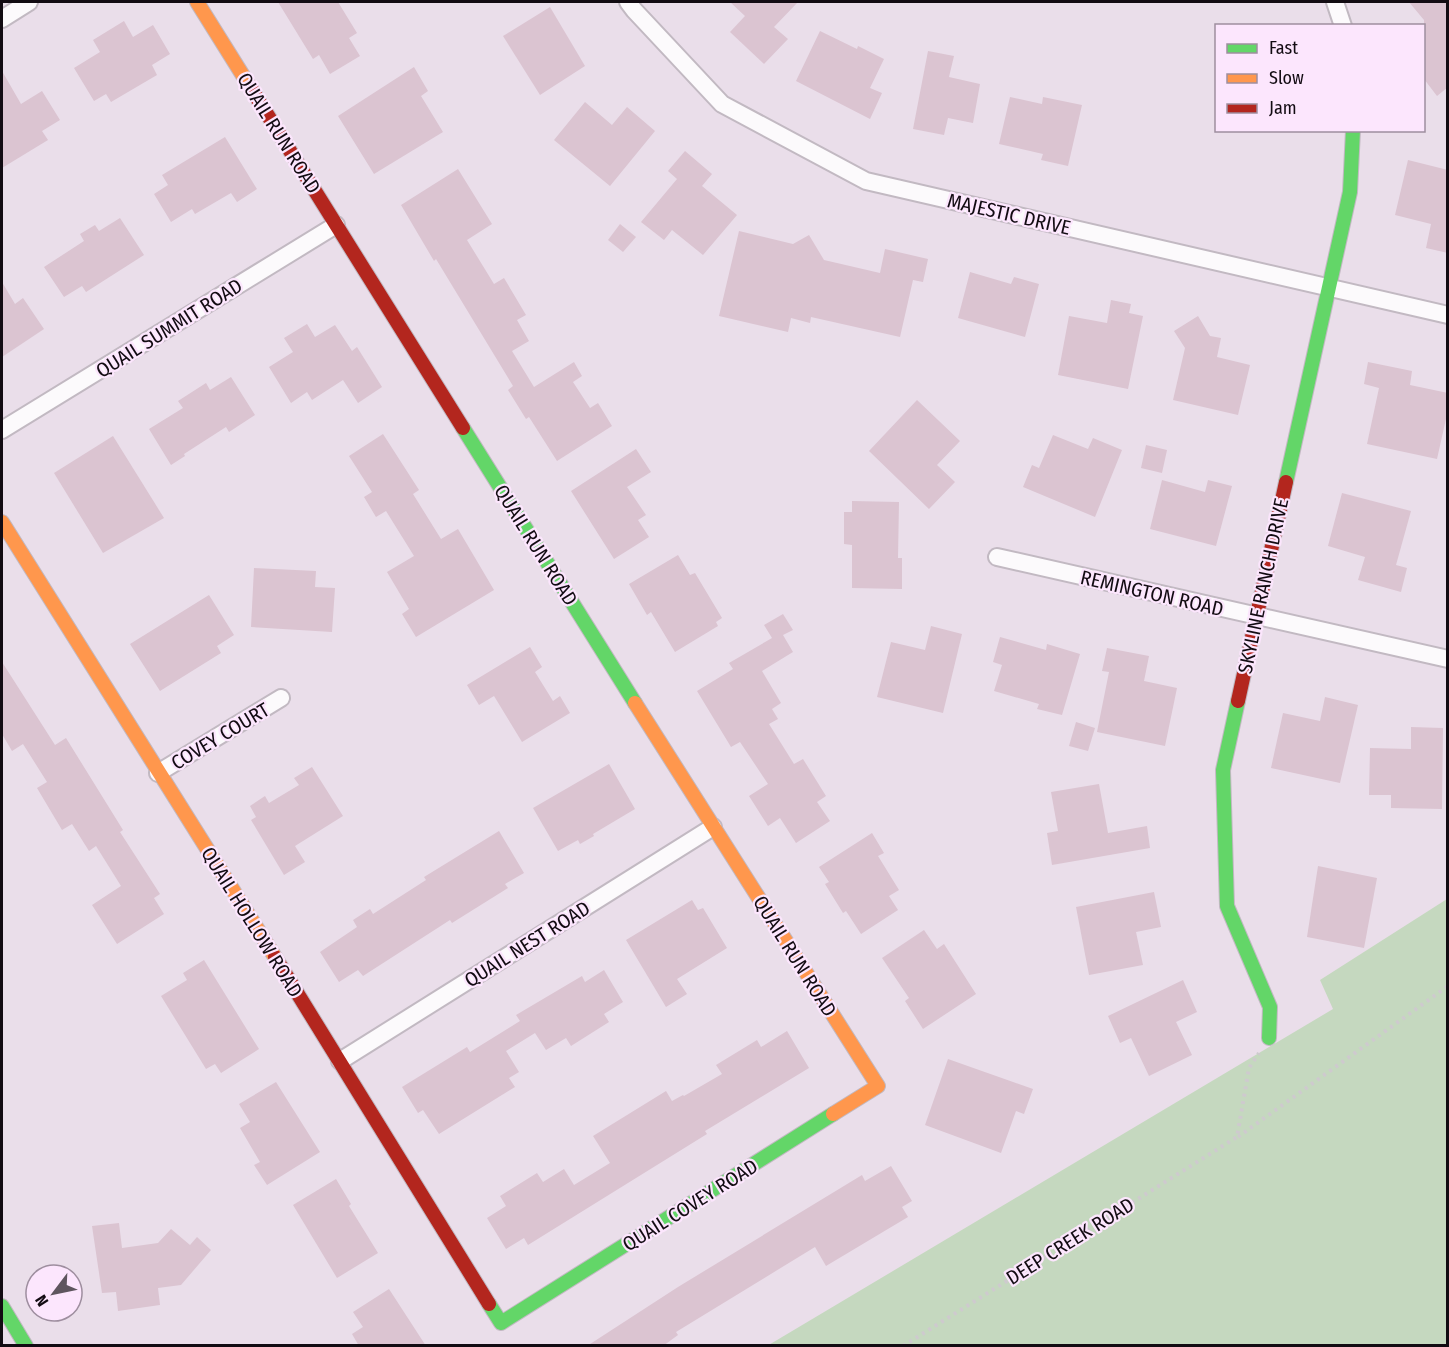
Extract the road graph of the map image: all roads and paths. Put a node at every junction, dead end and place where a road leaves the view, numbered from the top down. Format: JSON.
{"nodes":[{"id":1,"x":29,"y":2,"type":"edge"},
{"id":2,"x":197,"y":2,"type":"edge"},
{"id":3,"x":628,"y":2,"type":"edge"},
{"id":4,"x":1335,"y":2,"type":"edge"},
{"id":5,"x":2,"y":19,"type":"edge"},
{"id":6,"x":1342,"y":24,"type":"edge"},
{"id":7,"x":1353,"y":132,"type":"edge"},
{"id":8,"x":336,"y":225,"type":"junction"},
{"id":9,"x":1329,"y":287,"type":"junction"},
{"id":10,"x":1448,"y":315,"type":"edge"},
{"id":11,"x":2,"y":430,"type":"edge"},
{"id":12,"x":2,"y":522,"type":"edge"},
{"id":13,"x":997,"y":557,"type":"dead end"},
{"id":14,"x":1257,"y":617,"type":"junction"},
{"id":15,"x":1448,"y":660,"type":"edge"},
{"id":16,"x":281,"y":698,"type":"dead end"},
{"id":17,"x":158,"y":773,"type":"junction"},
{"id":18,"x":713,"y":827,"type":"junction"},
{"id":19,"x":1448,"y":986,"type":"edge"},
{"id":20,"x":1269,"y":1038,"type":"joint"},
{"id":21,"x":340,"y":1061,"type":"junction"},
{"id":22,"x":878,"y":1086,"type":"joint"},
{"id":23,"x":1237,"y":1137,"type":"junction"},
{"id":24,"x":2,"y":1306,"type":"edge"},
{"id":25,"x":501,"y":1323,"type":"joint"},
{"id":26,"x":26,"y":1346,"type":"edge"},
{"id":27,"x":903,"y":1346,"type":"edge"}],
"edges":[{"from":1,"to":5,"type":"street"},
{"from":2,"to":8,"type":"street","name":"QUAIL RUN ROAD"},
{"from":3,"to":9,"type":"street","name":"MAJESTIC DRIVE"},
{"from":4,"to":6,"type":"street"},
{"from":7,"to":9,"type":"street","name":"SKYLINE RANCH DRIVE"},
{"from":8,"to":11,"type":"street","name":"QUAIL SUMMIT ROAD"},
{"from":8,"to":18,"type":"street","name":"QUAIL RUN ROAD"},
{"from":9,"to":10,"type":"street","name":"MAJESTIC DRIVE"},
{"from":9,"to":14,"type":"street","name":"SKYLINE RANCH DRIVE"},
{"from":12,"to":17,"type":"street","name":"QUAIL HOLLOW ROAD"},
{"from":13,"to":14,"type":"street","name":"REMINGTON ROAD"},
{"from":14,"to":15,"type":"street","name":"REMINGTON ROAD"},
{"from":14,"to":20,"type":"street","name":"SKYLINE RANCH DRIVE"},
{"from":16,"to":17,"type":"street","name":"COVEY COURT"},
{"from":17,"to":21,"type":"street","name":"QUAIL HOLLOW ROAD"},
{"from":18,"to":21,"type":"street","name":"QUAIL NEST ROAD"},
{"from":18,"to":22,"type":"street","name":"QUAIL RUN ROAD"},
{"from":19,"to":23,"type":"path","name":"DEEP CREEK ROAD"},
{"from":20,"to":23,"type":"path"},
{"from":21,"to":25,"type":"street","name":"QUAIL HOLLOW ROAD"},
{"from":22,"to":25,"type":"street","name":"QUAIL COVEY ROAD"},
{"from":23,"to":27,"type":"path","name":"DEEP CREEK ROAD"},
{"from":24,"to":26,"type":"street"}]}
